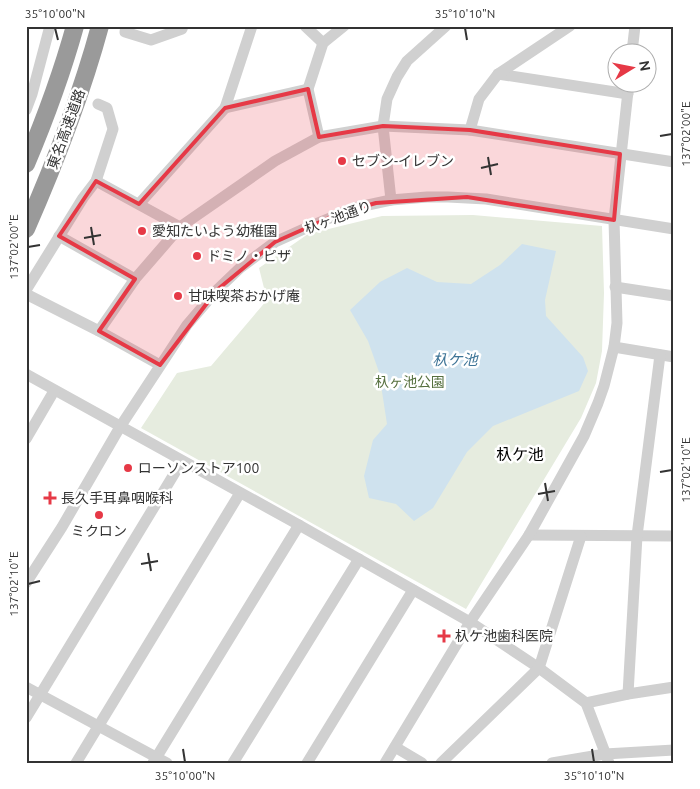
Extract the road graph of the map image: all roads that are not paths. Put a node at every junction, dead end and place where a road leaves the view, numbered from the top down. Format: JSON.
{"nodes":[{"id":1,"x":50,"y":26,"type":"edge"},
{"id":2,"x":75,"y":26,"type":"edge"},
{"id":3,"x":100,"y":26,"type":"edge"},
{"id":4,"x":126,"y":26,"type":"edge"},
{"id":5,"x":183,"y":26,"type":"edge"},
{"id":6,"x":252,"y":26,"type":"edge"},
{"id":7,"x":305,"y":26,"type":"edge"},
{"id":8,"x":344,"y":26,"type":"edge"},
{"id":9,"x":446,"y":26,"type":"edge"},
{"id":10,"x":570,"y":26,"type":"edge"},
{"id":11,"x":635,"y":26,"type":"edge"},
{"id":12,"x":633,"y":42,"type":"edge"},
{"id":13,"x":324,"y":43,"type":"junction"},
{"id":14,"x":498,"y":74,"type":"junction"},
{"id":15,"x":308,"y":89,"type":"junction"},
{"id":16,"x":628,"y":94,"type":"joint"},
{"id":17,"x":98,"y":104,"type":"dead end"},
{"id":18,"x":225,"y":108,"type":"junction"},
{"id":19,"x":26,"y":110,"type":"edge"},
{"id":20,"x":383,"y":126,"type":"junction"},
{"id":21,"x":470,"y":130,"type":"junction"},
{"id":22,"x":318,"y":136,"type":"junction"},
{"id":23,"x":620,"y":154,"type":"junction"},
{"id":24,"x":674,"y":162,"type":"edge"},
{"id":25,"x":26,"y":164,"type":"edge"},
{"id":26,"x":96,"y":181,"type":"junction"},
{"id":27,"x":391,"y":200,"type":"junction"},
{"id":28,"x":138,"y":204,"type":"junction"},
{"id":29,"x":614,"y":220,"type":"junction"},
{"id":30,"x":180,"y":227,"type":"junction"},
{"id":31,"x":674,"y":228,"type":"edge"},
{"id":32,"x":26,"y":229,"type":"edge"},
{"id":33,"x":59,"y":236,"type":"junction"},
{"id":34,"x":135,"y":279,"type":"junction"},
{"id":35,"x":615,"y":287,"type":"junction"},
{"id":36,"x":26,"y":292,"type":"edge"},
{"id":37,"x":674,"y":296,"type":"edge"},
{"id":38,"x":99,"y":331,"type":"junction"},
{"id":39,"x":614,"y":347,"type":"junction"},
{"id":40,"x":660,"y":355,"type":"junction"},
{"id":41,"x":674,"y":357,"type":"edge"},
{"id":42,"x":160,"y":364,"type":"junction"},
{"id":43,"x":26,"y":374,"type":"edge"},
{"id":44,"x":54,"y":391,"type":"junction"},
{"id":45,"x":120,"y":427,"type":"junction"},
{"id":46,"x":26,"y":440,"type":"edge"},
{"id":47,"x":182,"y":462,"type":"junction"},
{"id":48,"x":240,"y":493,"type":"junction"},
{"id":49,"x":299,"y":525,"type":"junction"},
{"id":50,"x":529,"y":535,"type":"junction"},
{"id":51,"x":580,"y":536,"type":"junction"},
{"id":52,"x":638,"y":536,"type":"junction"},
{"id":53,"x":674,"y":536,"type":"edge"},
{"id":54,"x":358,"y":559,"type":"junction"},
{"id":55,"x":26,"y":583,"type":"edge"},
{"id":56,"x":413,"y":590,"type":"junction"},
{"id":57,"x":470,"y":622,"type":"junction"},
{"id":58,"x":539,"y":668,"type":"junction"},
{"id":59,"x":674,"y":686,"type":"edge"},
{"id":60,"x":26,"y":688,"type":"edge"},
{"id":61,"x":628,"y":694,"type":"junction"},
{"id":62,"x":40,"y":695,"type":"junction"},
{"id":63,"x":586,"y":703,"type":"junction"},
{"id":64,"x":26,"y":718,"type":"edge"},
{"id":65,"x":98,"y":726,"type":"junction"},
{"id":66,"x":395,"y":747,"type":"junction"},
{"id":67,"x":674,"y":750,"type":"edge"},
{"id":68,"x":607,"y":758,"type":"edge"},
{"id":69,"x":159,"y":761,"type":"edge"},
{"id":70,"x":76,"y":763,"type":"edge"},
{"id":71,"x":233,"y":763,"type":"edge"},
{"id":72,"x":307,"y":763,"type":"edge"},
{"id":73,"x":385,"y":763,"type":"edge"},
{"id":74,"x":422,"y":763,"type":"edge"},
{"id":75,"x":441,"y":763,"type":"edge"},
{"id":76,"x":552,"y":763,"type":"edge"}],
"edges":[{"from":1,"to":19,"type":"street"},
{"from":2,"to":25,"type":"highway","name":"東名高速道路"},
{"from":3,"to":32,"type":"highway","name":"東名高速道路"},
{"from":4,"to":5,"type":"street"},
{"from":6,"to":18,"type":"street"},
{"from":7,"to":13,"type":"street"},
{"from":8,"to":13,"type":"street"},
{"from":9,"to":20,"type":"street"},
{"from":10,"to":14,"type":"street"},
{"from":11,"to":12,"type":"street"},
{"from":13,"to":15,"type":"street"},
{"from":14,"to":16,"type":"street"},
{"from":14,"to":21,"type":"street"},
{"from":15,"to":18,"type":"street"},
{"from":15,"to":22,"type":"street"},
{"from":16,"to":23,"type":"street"},
{"from":17,"to":26,"type":"street"},
{"from":18,"to":28,"type":"street"},
{"from":20,"to":21,"type":"street"},
{"from":20,"to":22,"type":"street"},
{"from":20,"to":27,"type":"street"},
{"from":21,"to":23,"type":"street"},
{"from":22,"to":30,"type":"street"},
{"from":23,"to":24,"type":"street"},
{"from":23,"to":29,"type":"street"},
{"from":26,"to":28,"type":"street"},
{"from":26,"to":33,"type":"street"},
{"from":27,"to":29,"type":"street","name":"杁ヶ池通り"},
{"from":27,"to":42,"type":"street","name":"杁ヶ池通り"},
{"from":28,"to":30,"type":"street"},
{"from":29,"to":31,"type":"street","name":"杁ヶ池通り"},
{"from":29,"to":35,"type":"street"},
{"from":30,"to":34,"type":"street"},
{"from":33,"to":34,"type":"street"},
{"from":33,"to":36,"type":"street"},
{"from":34,"to":38,"type":"street"},
{"from":35,"to":37,"type":"street"},
{"from":35,"to":39,"type":"street"},
{"from":36,"to":38,"type":"street"},
{"from":38,"to":42,"type":"street"},
{"from":39,"to":40,"type":"street"},
{"from":39,"to":50,"type":"street"},
{"from":40,"to":41,"type":"street"},
{"from":40,"to":52,"type":"street"},
{"from":42,"to":45,"type":"street","name":"杁ヶ池通り"},
{"from":43,"to":44,"type":"street"},
{"from":44,"to":45,"type":"street"},
{"from":44,"to":46,"type":"street"},
{"from":45,"to":47,"type":"street"},
{"from":45,"to":55,"type":"street","name":"杁ヶ池通り"},
{"from":47,"to":48,"type":"street"},
{"from":47,"to":62,"type":"street"},
{"from":48,"to":49,"type":"street"},
{"from":48,"to":65,"type":"street"},
{"from":49,"to":54,"type":"street"},
{"from":49,"to":69,"type":"street"},
{"from":50,"to":51,"type":"street"},
{"from":50,"to":57,"type":"street"},
{"from":51,"to":52,"type":"street"},
{"from":51,"to":58,"type":"street"},
{"from":52,"to":53,"type":"street"},
{"from":52,"to":61,"type":"street"},
{"from":54,"to":56,"type":"street"},
{"from":54,"to":71,"type":"street"},
{"from":56,"to":57,"type":"street"},
{"from":56,"to":72,"type":"street"},
{"from":57,"to":58,"type":"street"},
{"from":57,"to":66,"type":"street"},
{"from":58,"to":63,"type":"street"},
{"from":58,"to":75,"type":"street"},
{"from":59,"to":61,"type":"street"},
{"from":60,"to":62,"type":"street"},
{"from":61,"to":63,"type":"street"},
{"from":62,"to":64,"type":"street"},
{"from":62,"to":65,"type":"street"},
{"from":63,"to":68,"type":"street"},
{"from":65,"to":69,"type":"street"},
{"from":65,"to":70,"type":"street"},
{"from":66,"to":73,"type":"street"},
{"from":66,"to":74,"type":"street"},
{"from":67,"to":68,"type":"street"},
{"from":68,"to":76,"type":"street"}]}
